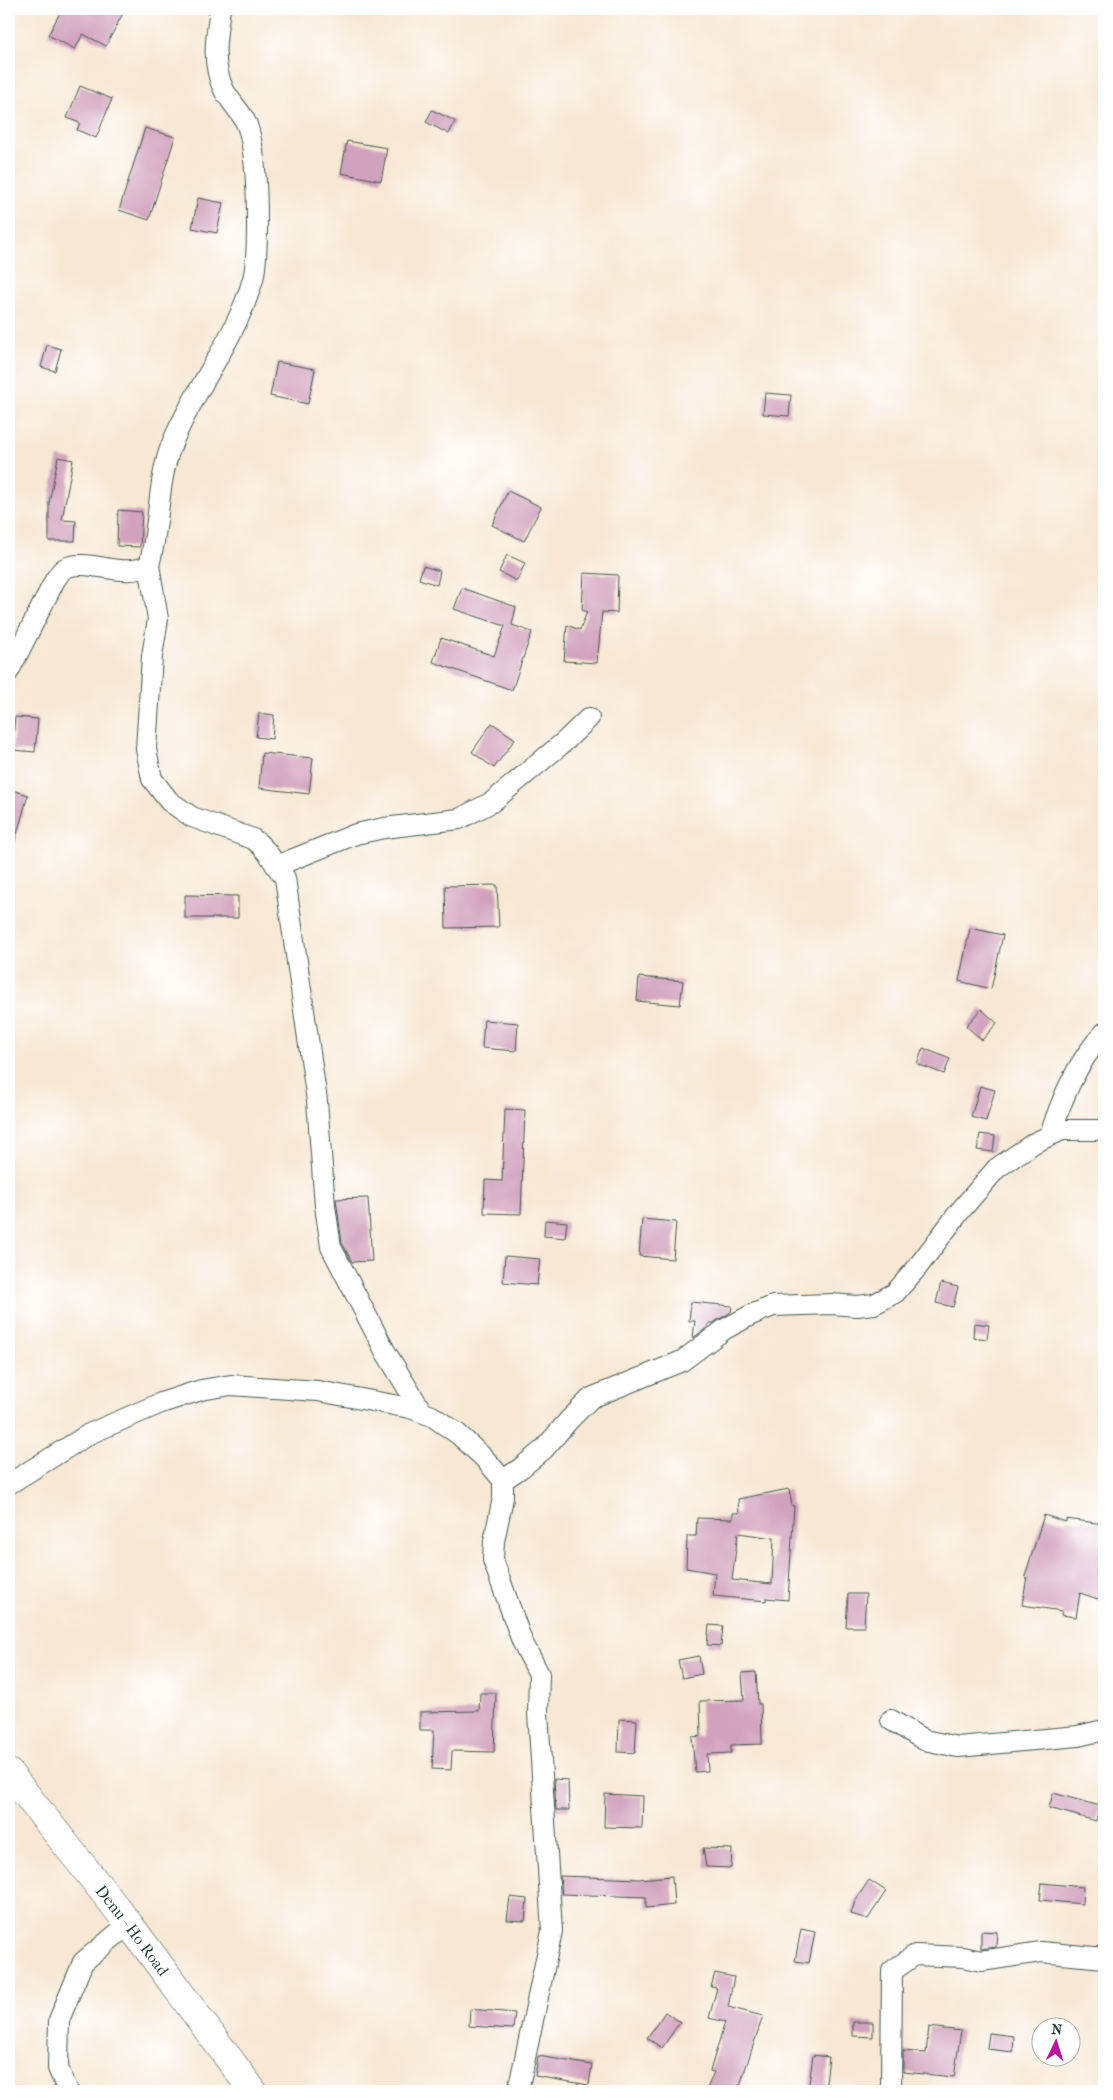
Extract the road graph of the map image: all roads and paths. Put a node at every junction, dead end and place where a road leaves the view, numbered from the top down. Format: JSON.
{"nodes":[{"id":1,"x":220,"y":9,"type":"edge"},
{"id":2,"x":149,"y":565,"type":"junction"},
{"id":3,"x":9,"y":671,"type":"edge"},
{"id":4,"x":589,"y":718,"type":"dead end"},
{"id":5,"x":276,"y":866,"type":"junction"},
{"id":6,"x":1104,"y":1033,"type":"edge"},
{"id":7,"x":1104,"y":1130,"type":"edge"},
{"id":8,"x":1050,"y":1136,"type":"junction"},
{"id":9,"x":422,"y":1412,"type":"junction"},
{"id":10,"x":503,"y":1480,"type":"junction"},
{"id":11,"x":9,"y":1484,"type":"edge"},
{"id":12,"x":892,"y":1720,"type":"dead end"},
{"id":13,"x":1104,"y":1730,"type":"edge"},
{"id":14,"x":9,"y":1773,"type":"edge"},
{"id":15,"x":129,"y":1924,"type":"junction"},
{"id":16,"x":1104,"y":1958,"type":"edge"},
{"id":17,"x":68,"y":2091,"type":"edge"},
{"id":18,"x":254,"y":2091,"type":"edge"},
{"id":19,"x":518,"y":2091,"type":"edge"},
{"id":20,"x":891,"y":2091,"type":"edge"}],
"edges":[{"from":1,"to":2,"type":"street"},
{"from":2,"to":3,"type":"street"},
{"from":2,"to":5,"type":"street"},
{"from":4,"to":5,"type":"street"},
{"from":5,"to":9,"type":"street"},
{"from":6,"to":8,"type":"street"},
{"from":7,"to":8,"type":"street"},
{"from":8,"to":10,"type":"street"},
{"from":9,"to":10,"type":"street"},
{"from":9,"to":11,"type":"street"},
{"from":10,"to":19,"type":"street"},
{"from":12,"to":13,"type":"street"},
{"from":14,"to":15,"type":"main road","name":"Denu - Ho Road"},
{"from":15,"to":17,"type":"street"},
{"from":15,"to":18,"type":"main road","name":"Denu - Ho Road"},
{"from":16,"to":20,"type":"street"}]}
